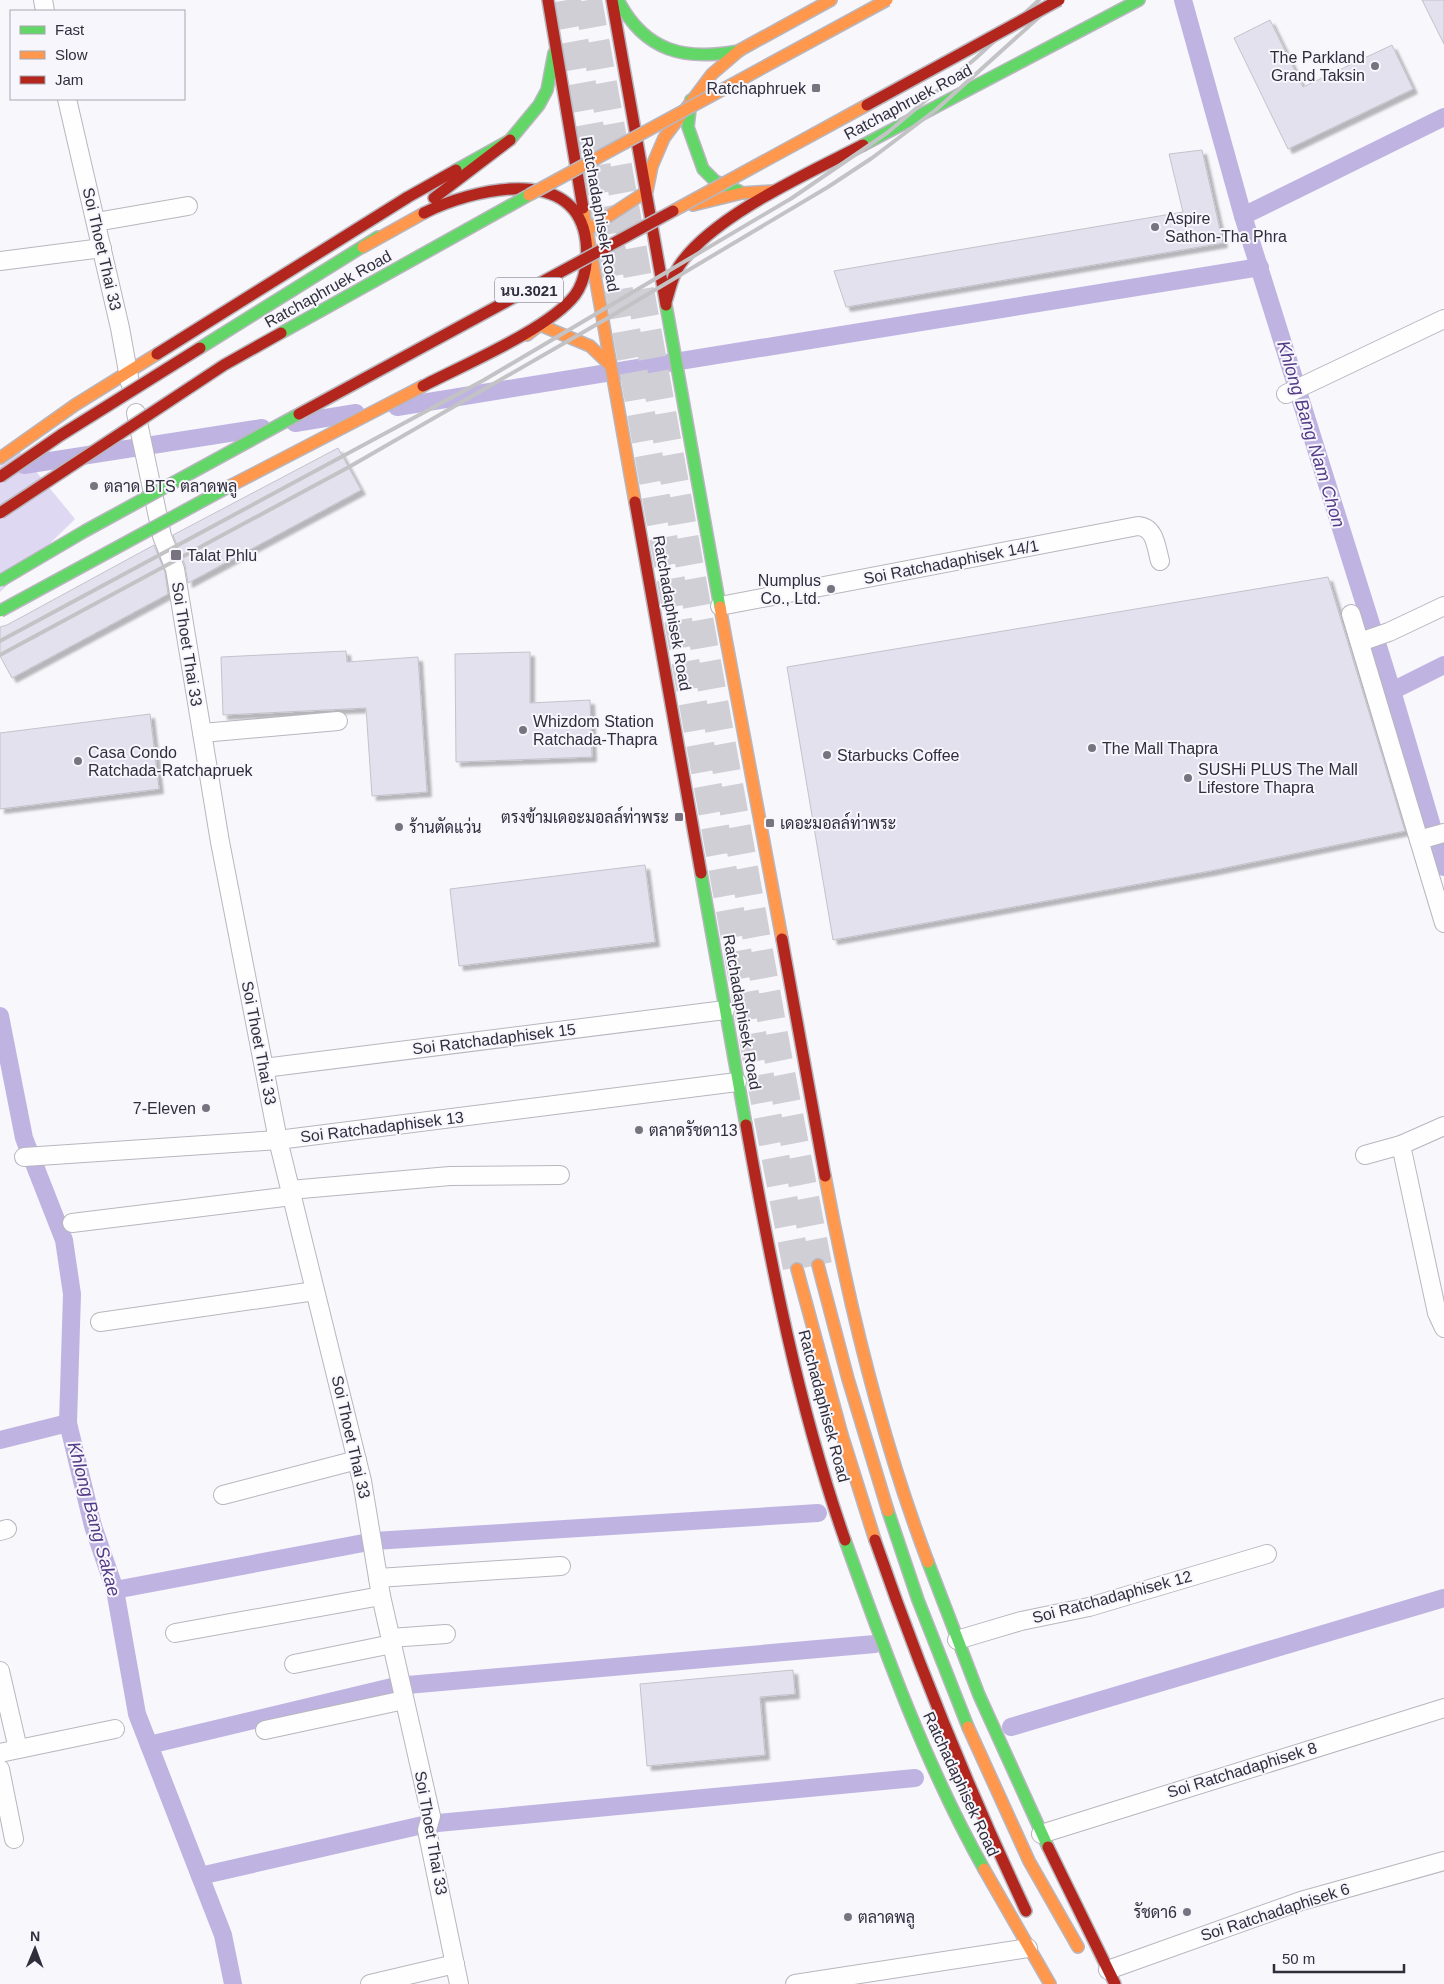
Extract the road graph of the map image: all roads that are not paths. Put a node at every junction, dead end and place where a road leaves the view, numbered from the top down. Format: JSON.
{"nodes":[{"id":1,"x":548,"y":0,"type":"edge"},
{"id":2,"x":612,"y":0,"type":"edge"},
{"id":3,"x":618,"y":0,"type":"edge"},
{"id":4,"x":831,"y":0,"type":"edge"},
{"id":5,"x":887,"y":0,"type":"edge"},
{"id":6,"x":1059,"y":0,"type":"edge"},
{"id":7,"x":1139,"y":0,"type":"edge"},
{"id":8,"x":740,"y":50,"type":"junction"},
{"id":9,"x":555,"y":51,"type":"junction"},
{"id":10,"x":67,"y":100,"type":"edge"},
{"id":11,"x":691,"y":100,"type":"junction"},
{"id":12,"x":510,"y":140,"type":"junction"},
{"id":13,"x":646,"y":191,"type":"junction"},
{"id":14,"x":776,"y":191,"type":"junction"},
{"id":15,"x":742,"y":193,"type":"junction"},
{"id":16,"x":188,"y":206,"type":"dead end"},
{"id":17,"x":96,"y":222,"type":"junction"},
{"id":18,"x":586,"y":231,"type":"junction"},
{"id":19,"x":363,"y":247,"type":"junction"},
{"id":20,"x":102,"y":248,"type":"junction"},
{"id":21,"x":0,"y":261,"type":"edge"},
{"id":22,"x":666,"y":302,"type":"junction"},
{"id":23,"x":1444,"y":319,"type":"edge"},
{"id":24,"x":540,"y":325,"type":"junction"},
{"id":25,"x":609,"y":364,"type":"junction"},
{"id":26,"x":128,"y":372,"type":"junction"},
{"id":27,"x":1286,"y":393,"type":"dead end"},
{"id":28,"x":0,"y":458,"type":"edge"},
{"id":29,"x":0,"y":477,"type":"edge"},
{"id":30,"x":0,"y":513,"type":"edge"},
{"id":31,"x":162,"y":536,"type":"junction"},
{"id":32,"x":1160,"y":561,"type":"dead end"},
{"id":33,"x":0,"y":581,"type":"edge"},
{"id":34,"x":720,"y":606,"type":"junction"},
{"id":35,"x":1444,"y":606,"type":"edge"},
{"id":36,"x":0,"y":610,"type":"edge"},
{"id":37,"x":1351,"y":614,"type":"dead end"},
{"id":38,"x":15,"y":617,"type":"dead end"},
{"id":39,"x":1367,"y":640,"type":"junction"},
{"id":40,"x":338,"y":721,"type":"dead end"},
{"id":41,"x":202,"y":733,"type":"junction"},
{"id":42,"x":1444,"y":833,"type":"edge"},
{"id":43,"x":1423,"y":839,"type":"junction"},
{"id":44,"x":1444,"y":923,"type":"edge"},
{"id":45,"x":725,"y":1010,"type":"junction"},
{"id":46,"x":264,"y":1068,"type":"junction"},
{"id":47,"x":737,"y":1082,"type":"junction"},
{"id":48,"x":1444,"y":1126,"type":"edge"},
{"id":49,"x":278,"y":1140,"type":"junction"},
{"id":50,"x":1402,"y":1145,"type":"junction"},
{"id":51,"x":1366,"y":1155,"type":"dead end"},
{"id":52,"x":24,"y":1157,"type":"dead end"},
{"id":53,"x":560,"y":1175,"type":"dead end"},
{"id":54,"x":291,"y":1193,"type":"junction"},
{"id":55,"x":72,"y":1223,"type":"dead end"},
{"id":56,"x":818,"y":1264,"type":"tunnel mouth"},
{"id":57,"x":797,"y":1269,"type":"tunnel mouth"},
{"id":58,"x":315,"y":1291,"type":"junction"},
{"id":59,"x":100,"y":1322,"type":"dead end"},
{"id":60,"x":1444,"y":1328,"type":"edge"},
{"id":61,"x":357,"y":1460,"type":"junction"},
{"id":62,"x":223,"y":1495,"type":"dead end"},
{"id":63,"x":1267,"y":1554,"type":"dead end"},
{"id":64,"x":561,"y":1566,"type":"dead end"},
{"id":65,"x":378,"y":1578,"type":"junction"},
{"id":66,"x":381,"y":1596,"type":"junction"},
{"id":67,"x":174,"y":1633,"type":"dead end"},
{"id":68,"x":446,"y":1634,"type":"dead end"},
{"id":69,"x":957,"y":1640,"type":"junction"},
{"id":70,"x":391,"y":1641,"type":"junction"},
{"id":71,"x":294,"y":1664,"type":"dead end"},
{"id":72,"x":0,"y":1670,"type":"edge"},
{"id":73,"x":404,"y":1700,"type":"junction"},
{"id":74,"x":1444,"y":1708,"type":"edge"},
{"id":75,"x":115,"y":1729,"type":"dead end"},
{"id":76,"x":265,"y":1730,"type":"dead end"},
{"id":77,"x":18,"y":1749,"type":"junction"},
{"id":78,"x":0,"y":1753,"type":"edge"},
{"id":79,"x":0,"y":1770,"type":"edge"},
{"id":80,"x":1041,"y":1834,"type":"junction"},
{"id":81,"x":14,"y":1839,"type":"dead end"},
{"id":82,"x":1444,"y":1861,"type":"edge"},
{"id":83,"x":1030,"y":1918,"type":"dead end"},
{"id":84,"x":1028,"y":1948,"type":"junction"},
{"id":85,"x":1049,"y":1959,"type":"dead end"},
{"id":86,"x":1086,"y":1960,"type":"dead end"},
{"id":87,"x":455,"y":1964,"type":"junction"},
{"id":88,"x":1112,"y":1977,"type":"edge"},
{"id":89,"x":370,"y":1984,"type":"edge"},
{"id":90,"x":459,"y":1984,"type":"edge"},
{"id":91,"x":795,"y":1984,"type":"edge"},
{"id":92,"x":1050,"y":1984,"type":"edge"},
{"id":93,"x":1062,"y":1984,"type":"edge"}],
"edges":[{"from":1,"to":9,"type":"main road","name":"Ratchadaphisek Road"},
{"from":2,"to":13,"type":"main road"},
{"from":3,"to":8,"type":"main road"},
{"from":4,"to":8,"type":"main road"},
{"from":5,"to":30,"type":"main road","name":"Ratchaphruek Road","bridge":true},
{"from":6,"to":33,"type":"main road","name":"Ratchaphruek Road","number":"นบ.3021","bridge":true},
{"from":7,"to":14,"type":"main road","name":"Ratchaphruek Road"},
{"from":8,"to":11,"type":"main road"},
{"from":9,"to":12,"type":"main road","name":"Ratchaphruek Road"},
{"from":9,"to":18,"type":"main road","name":"Ratchadaphisek Road"},
{"from":10,"to":17,"type":"street","name":"Soi Thoet Thai 33"},
{"from":11,"to":13,"type":"main road"},
{"from":11,"to":15,"type":"main road"},
{"from":12,"to":19,"type":"main road"},
{"from":12,"to":26,"type":"main road","name":"Ratchaphruek Road"},
{"from":13,"to":15,"type":"main road","name":"Ratchaphruek Road"},
{"from":13,"to":18,"type":"main road"},
{"from":13,"to":22,"type":"main road"},
{"from":14,"to":15,"type":"main road","name":"Ratchaphruek Road"},
{"from":14,"to":22,"type":"main road"},
{"from":16,"to":17,"type":"street"},
{"from":17,"to":20,"type":"street","name":"Soi Thoet Thai 33"},
{"from":18,"to":19,"type":"main road"},
{"from":18,"to":24,"type":"main road"},
{"from":18,"to":25,"type":"main road","name":"Ratchadaphisek Road"},
{"from":19,"to":29,"type":"main road","bridge":true},
{"from":20,"to":21,"type":"street"},
{"from":20,"to":26,"type":"street","name":"Soi Thoet Thai 33"},
{"from":22,"to":34,"type":"main road"},
{"from":23,"to":27,"type":"street"},
{"from":24,"to":25,"type":"main road","number":"นบ.3021"},
{"from":24,"to":31,"type":"main road","number":"นบ.3021"},
{"from":24,"to":36,"type":"main road","bridge":true},
{"from":25,"to":45,"type":"main road","name":"Ratchadaphisek Road"},
{"from":26,"to":28,"type":"main road","name":"Ratchaphruek Road"},
{"from":26,"to":31,"type":"street","name":"Soi Thoet Thai 33"},
{"from":31,"to":38,"type":"main road","number":"นบ.3021"},
{"from":31,"to":41,"type":"street","name":"Soi Thoet Thai 33"},
{"from":32,"to":34,"type":"street","name":"Soi Ratchadaphisek 14/1"},
{"from":34,"to":69,"type":"main road"},
{"from":35,"to":39,"type":"street"},
{"from":37,"to":39,"type":"street"},
{"from":39,"to":43,"type":"street"},
{"from":40,"to":41,"type":"street"},
{"from":41,"to":46,"type":"street","name":"Soi Thoet Thai 33"},
{"from":42,"to":43,"type":"street"},
{"from":43,"to":44,"type":"street"},
{"from":45,"to":46,"type":"street","name":"Soi Ratchadaphisek 15"},
{"from":45,"to":47,"type":"main road","name":"Ratchadaphisek Road"},
{"from":46,"to":49,"type":"street","name":"Soi Thoet Thai 33"},
{"from":47,"to":49,"type":"street","name":"Soi Ratchadaphisek 13"},
{"from":47,"to":84,"type":"main road","name":"Ratchadaphisek Road"},
{"from":48,"to":50,"type":"street"},
{"from":49,"to":52,"type":"street","name":"Soi Ratchadaphisek 13"},
{"from":49,"to":54,"type":"street","name":"Soi Thoet Thai 33"},
{"from":50,"to":51,"type":"street"},
{"from":50,"to":60,"type":"street"},
{"from":53,"to":54,"type":"street"},
{"from":54,"to":55,"type":"street"},
{"from":54,"to":58,"type":"street","name":"Soi Thoet Thai 33"},
{"from":56,"to":86,"type":"main road"},
{"from":57,"to":83,"type":"main road"},
{"from":58,"to":59,"type":"street"},
{"from":58,"to":61,"type":"street","name":"Soi Thoet Thai 33"},
{"from":61,"to":62,"type":"street"},
{"from":61,"to":65,"type":"street","name":"Soi Thoet Thai 33"},
{"from":63,"to":69,"type":"street","name":"Soi Ratchadaphisek 12"},
{"from":64,"to":65,"type":"street"},
{"from":65,"to":66,"type":"street","name":"Soi Thoet Thai 33"},
{"from":66,"to":67,"type":"street"},
{"from":66,"to":70,"type":"street","name":"Soi Thoet Thai 33"},
{"from":68,"to":70,"type":"street"},
{"from":69,"to":80,"type":"main road"},
{"from":70,"to":71,"type":"street"},
{"from":70,"to":73,"type":"street","name":"Soi Thoet Thai 33"},
{"from":72,"to":77,"type":"street"},
{"from":73,"to":76,"type":"street"},
{"from":73,"to":87,"type":"street","name":"Soi Thoet Thai 33"},
{"from":74,"to":80,"type":"street","name":"Soi Ratchadaphisek 8"},
{"from":75,"to":77,"type":"street"},
{"from":77,"to":78,"type":"street"},
{"from":79,"to":81,"type":"street"},
{"from":80,"to":88,"type":"main road"},
{"from":82,"to":88,"type":"street","name":"Soi Ratchadaphisek 6"},
{"from":84,"to":91,"type":"street"},
{"from":84,"to":92,"type":"main road","name":"Ratchadaphisek Road"},
{"from":85,"to":93,"type":"main road"},
{"from":87,"to":89,"type":"street"},
{"from":87,"to":90,"type":"street","name":"Soi Thoet Thai 33"}]}
